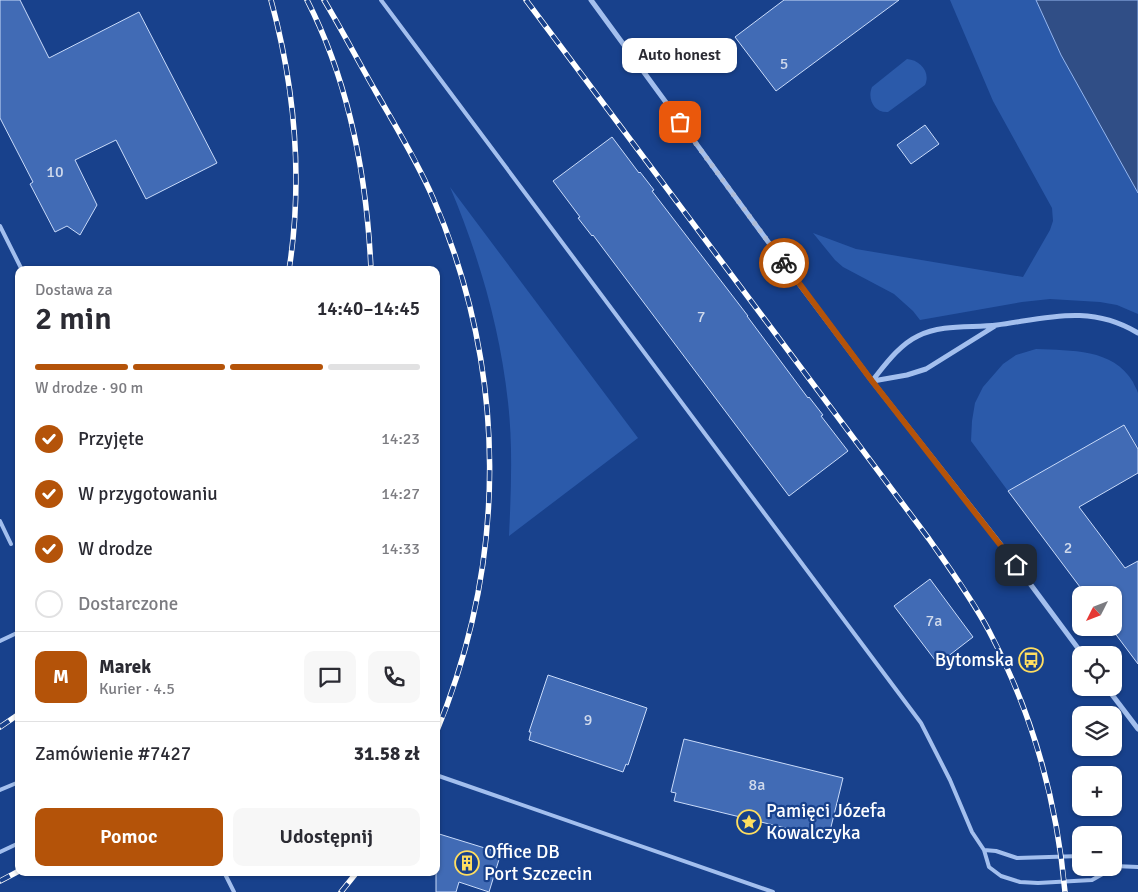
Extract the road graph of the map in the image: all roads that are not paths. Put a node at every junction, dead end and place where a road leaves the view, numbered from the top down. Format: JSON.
{"nodes":[{"id":1,"x":381,"y":0,"type":"edge"},
{"id":2,"x":591,"y":0,"type":"edge"},
{"id":3,"x":0,"y":226,"type":"edge"},
{"id":4,"x":20,"y":266,"type":"edge"},
{"id":5,"x":997,"y":325,"type":"junction"},
{"id":6,"x":1138,"y":333,"type":"edge"},
{"id":7,"x":872,"y":381,"type":"junction"},
{"id":8,"x":0,"y":521,"type":"edge"},
{"id":9,"x":11,"y":544,"type":"dead end"},
{"id":10,"x":15,"y":634,"type":"edge"},
{"id":11,"x":0,"y":641,"type":"edge"},
{"id":12,"x":1076,"y":646,"type":"edge"},
{"id":13,"x":1113,"y":696,"type":"edge"},
{"id":14,"x":1138,"y":729,"type":"edge"},
{"id":15,"x":440,"y":777,"type":"edge"},
{"id":16,"x":15,"y":784,"type":"edge"},
{"id":17,"x":0,"y":790,"type":"edge"},
{"id":18,"x":15,"y":845,"type":"edge"},
{"id":19,"x":984,"y":850,"type":"junction"},
{"id":20,"x":0,"y":852,"type":"edge"},
{"id":21,"x":1072,"y":856,"type":"edge"},
{"id":22,"x":1122,"y":867,"type":"edge"},
{"id":23,"x":1138,"y":867,"type":"edge"},
{"id":24,"x":226,"y":876,"type":"edge"},
{"id":25,"x":1099,"y":876,"type":"edge"},
{"id":26,"x":234,"y":892,"type":"edge"},
{"id":27,"x":773,"y":892,"type":"edge"}],
"edges":[{"from":1,"to":19,"type":"lane"},
{"from":2,"to":7,"type":"street"},
{"from":3,"to":4,"type":"lane"},
{"from":5,"to":6,"type":"street"},
{"from":5,"to":7,"type":"street"},
{"from":5,"to":7,"type":"street"},
{"from":7,"to":12,"type":"street"},
{"from":8,"to":9,"type":"lane"},
{"from":10,"to":11,"type":"lane"},
{"from":13,"to":14,"type":"street"},
{"from":15,"to":27,"type":"lane"},
{"from":16,"to":17,"type":"lane"},
{"from":18,"to":20,"type":"lane"},
{"from":19,"to":21,"type":"lane"},
{"from":19,"to":25,"type":"lane"},
{"from":22,"to":23,"type":"lane"},
{"from":24,"to":26,"type":"lane"}]}
